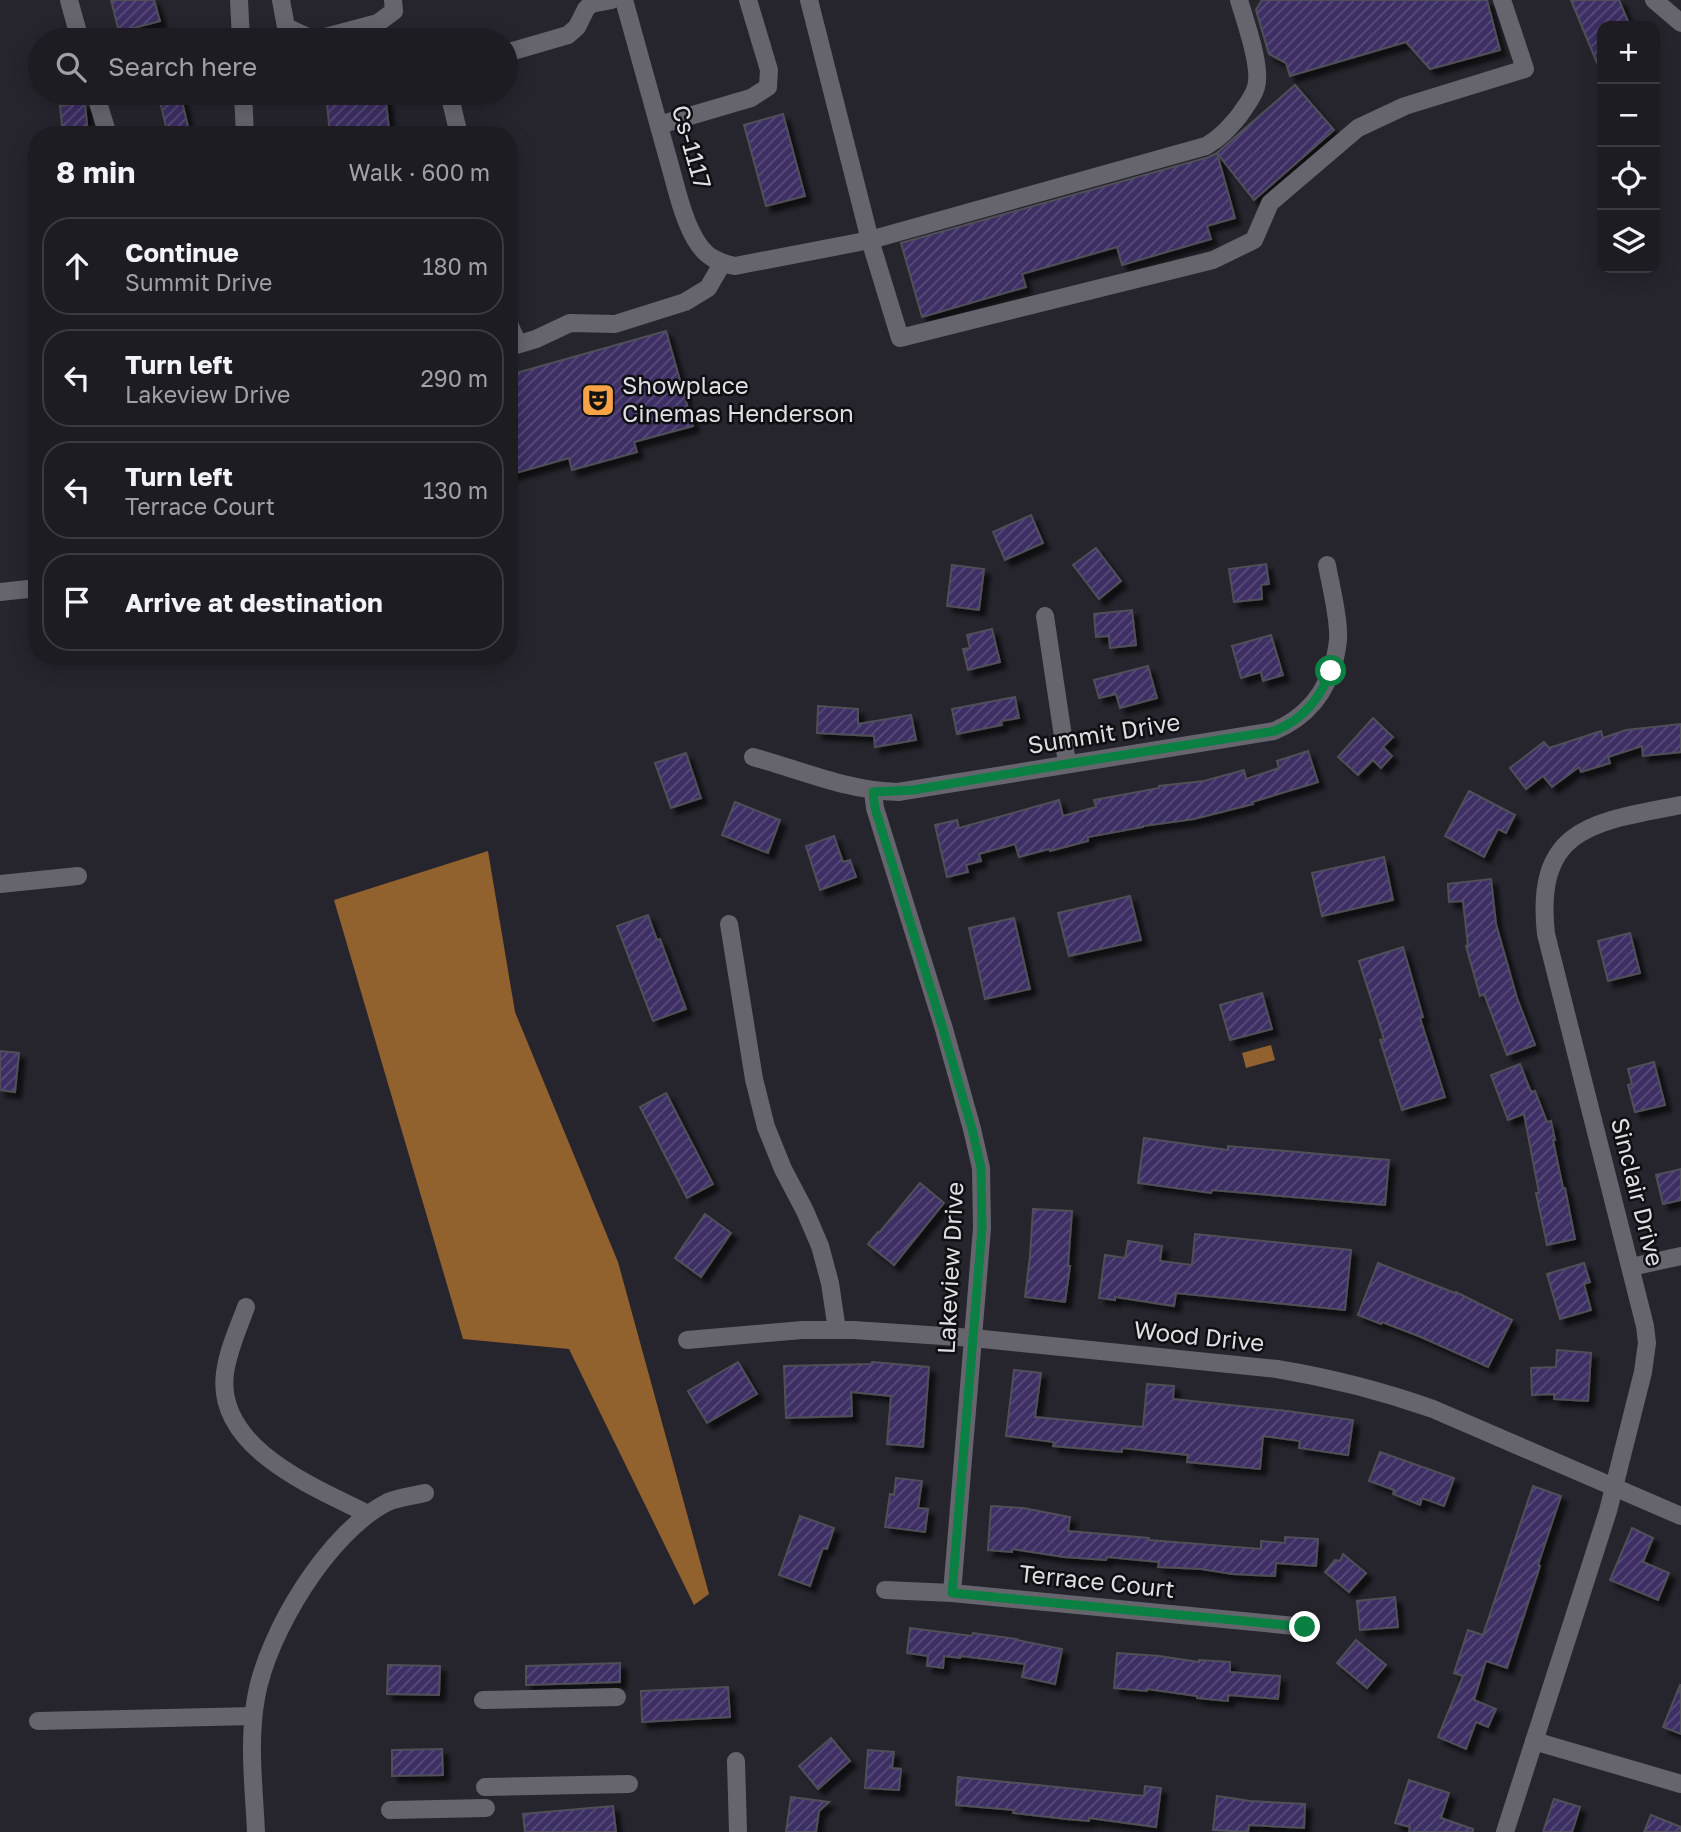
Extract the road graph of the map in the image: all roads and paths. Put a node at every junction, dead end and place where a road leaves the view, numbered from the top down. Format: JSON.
{"nodes":[{"id":1,"x":69,"y":0,"type":"edge"},
{"id":2,"x":239,"y":0,"type":"edge"},
{"id":3,"x":281,"y":0,"type":"edge"},
{"id":4,"x":393,"y":0,"type":"edge"},
{"id":5,"x":612,"y":0,"type":"edge"},
{"id":6,"x":624,"y":0,"type":"edge"},
{"id":7,"x":748,"y":0,"type":"edge"},
{"id":8,"x":809,"y":0,"type":"edge"},
{"id":9,"x":1239,"y":0,"type":"edge"},
{"id":10,"x":1502,"y":0,"type":"edge"},
{"id":11,"x":1654,"y":0,"type":"edge"},
{"id":12,"x":1681,"y":23,"type":"edge"},
{"id":13,"x":77,"y":28,"type":"edge"},
{"id":14,"x":240,"y":28,"type":"edge"},
{"id":15,"x":288,"y":28,"type":"edge"},
{"id":16,"x":359,"y":28,"type":"edge"},
{"id":17,"x":518,"y":50,"type":"edge"},
{"id":18,"x":99,"y":105,"type":"edge"},
{"id":19,"x":244,"y":105,"type":"edge"},
{"id":20,"x":453,"y":105,"type":"edge"},
{"id":21,"x":659,"y":125,"type":"junction"},
{"id":22,"x":105,"y":126,"type":"edge"},
{"id":23,"x":245,"y":126,"type":"edge"},
{"id":24,"x":457,"y":126,"type":"edge"},
{"id":25,"x":870,"y":240,"type":"junction"},
{"id":26,"x":722,"y":264,"type":"junction"},
{"id":27,"x":518,"y":344,"type":"edge"},
{"id":28,"x":1327,"y":565,"type":"dead end"},
{"id":29,"x":28,"y":589,"type":"edge"},
{"id":30,"x":0,"y":592,"type":"edge"},
{"id":31,"x":1045,"y":616,"type":"dead end"},
{"id":32,"x":753,"y":757,"type":"dead end"},
{"id":33,"x":1067,"y":764,"type":"junction"},
{"id":34,"x":873,"y":792,"type":"junction"},
{"id":35,"x":1681,"y":805,"type":"edge"},
{"id":36,"x":78,"y":876,"type":"dead end"},
{"id":37,"x":0,"y":884,"type":"edge"},
{"id":38,"x":729,"y":924,"type":"dead end"},
{"id":39,"x":1681,"y":1256,"type":"edge"},
{"id":40,"x":1631,"y":1268,"type":"junction"},
{"id":41,"x":246,"y":1307,"type":"dead end"},
{"id":42,"x":837,"y":1330,"type":"junction"},
{"id":43,"x":973,"y":1338,"type":"junction"},
{"id":44,"x":687,"y":1340,"type":"dead end"},
{"id":45,"x":1614,"y":1486,"type":"junction"},
{"id":46,"x":425,"y":1493,"type":"dead end"},
{"id":47,"x":368,"y":1514,"type":"junction"},
{"id":48,"x":1681,"y":1516,"type":"edge"},
{"id":49,"x":885,"y":1590,"type":"dead end"},
{"id":50,"x":952,"y":1593,"type":"junction"},
{"id":51,"x":1305,"y":1627,"type":"dead end"},
{"id":52,"x":617,"y":1697,"type":"dead end"},
{"id":53,"x":483,"y":1700,"type":"dead end"},
{"id":54,"x":253,"y":1716,"type":"junction"},
{"id":55,"x":38,"y":1721,"type":"dead end"},
{"id":56,"x":1534,"y":1741,"type":"junction"},
{"id":57,"x":736,"y":1761,"type":"dead end"},
{"id":58,"x":629,"y":1784,"type":"dead end"},
{"id":59,"x":1681,"y":1784,"type":"edge"},
{"id":60,"x":485,"y":1787,"type":"dead end"},
{"id":61,"x":486,"y":1808,"type":"dead end"},
{"id":62,"x":390,"y":1810,"type":"dead end"},
{"id":63,"x":256,"y":1832,"type":"edge"},
{"id":64,"x":738,"y":1832,"type":"edge"},
{"id":65,"x":1505,"y":1832,"type":"edge"}],
"edges":[{"from":1,"to":13,"type":"street"},
{"from":2,"to":14,"type":"street"},
{"from":3,"to":15,"type":"street"},
{"from":4,"to":16,"type":"street"},
{"from":5,"to":17,"type":"street"},
{"from":6,"to":21,"type":"street","name":"Cs-1117"},
{"from":7,"to":21,"type":"street"},
{"from":8,"to":25,"type":"street"},
{"from":9,"to":25,"type":"street"},
{"from":10,"to":25,"type":"street"},
{"from":11,"to":12,"type":"street"},
{"from":18,"to":22,"type":"street"},
{"from":19,"to":23,"type":"street"},
{"from":20,"to":24,"type":"street"},
{"from":21,"to":26,"type":"street","name":"Cs-1117"},
{"from":25,"to":26,"type":"street"},
{"from":26,"to":27,"type":"street"},
{"from":28,"to":33,"type":"street","name":"Summit Drive"},
{"from":29,"to":30,"type":"street"},
{"from":31,"to":33,"type":"street"},
{"from":32,"to":34,"type":"street","name":"Summit Drive"},
{"from":33,"to":34,"type":"street","name":"Summit Drive"},
{"from":34,"to":43,"type":"street","name":"Lakeview Drive"},
{"from":35,"to":40,"type":"street","name":"Sinclair Drive"},
{"from":36,"to":37,"type":"street"},
{"from":38,"to":42,"type":"street"},
{"from":39,"to":40,"type":"street"},
{"from":40,"to":45,"type":"street","name":"Sinclair Drive"},
{"from":41,"to":47,"type":"street"},
{"from":42,"to":43,"type":"street","name":"Wood Drive"},
{"from":42,"to":44,"type":"street","name":"Wood Drive"},
{"from":43,"to":45,"type":"street","name":"Wood Drive"},
{"from":43,"to":50,"type":"street","name":"Lakeview Drive"},
{"from":45,"to":48,"type":"street","name":"Wood Drive"},
{"from":45,"to":56,"type":"street","name":"Sinclair Drive"},
{"from":46,"to":47,"type":"street"},
{"from":47,"to":54,"type":"street"},
{"from":49,"to":50,"type":"street","name":"Terrace Court"},
{"from":50,"to":51,"type":"street","name":"Terrace Court"},
{"from":52,"to":53,"type":"street"},
{"from":54,"to":55,"type":"street"},
{"from":54,"to":63,"type":"street"},
{"from":56,"to":59,"type":"street"},
{"from":56,"to":65,"type":"street","name":"Sinclair Drive"},
{"from":57,"to":64,"type":"street"},
{"from":58,"to":60,"type":"street"},
{"from":61,"to":62,"type":"street"}]}
